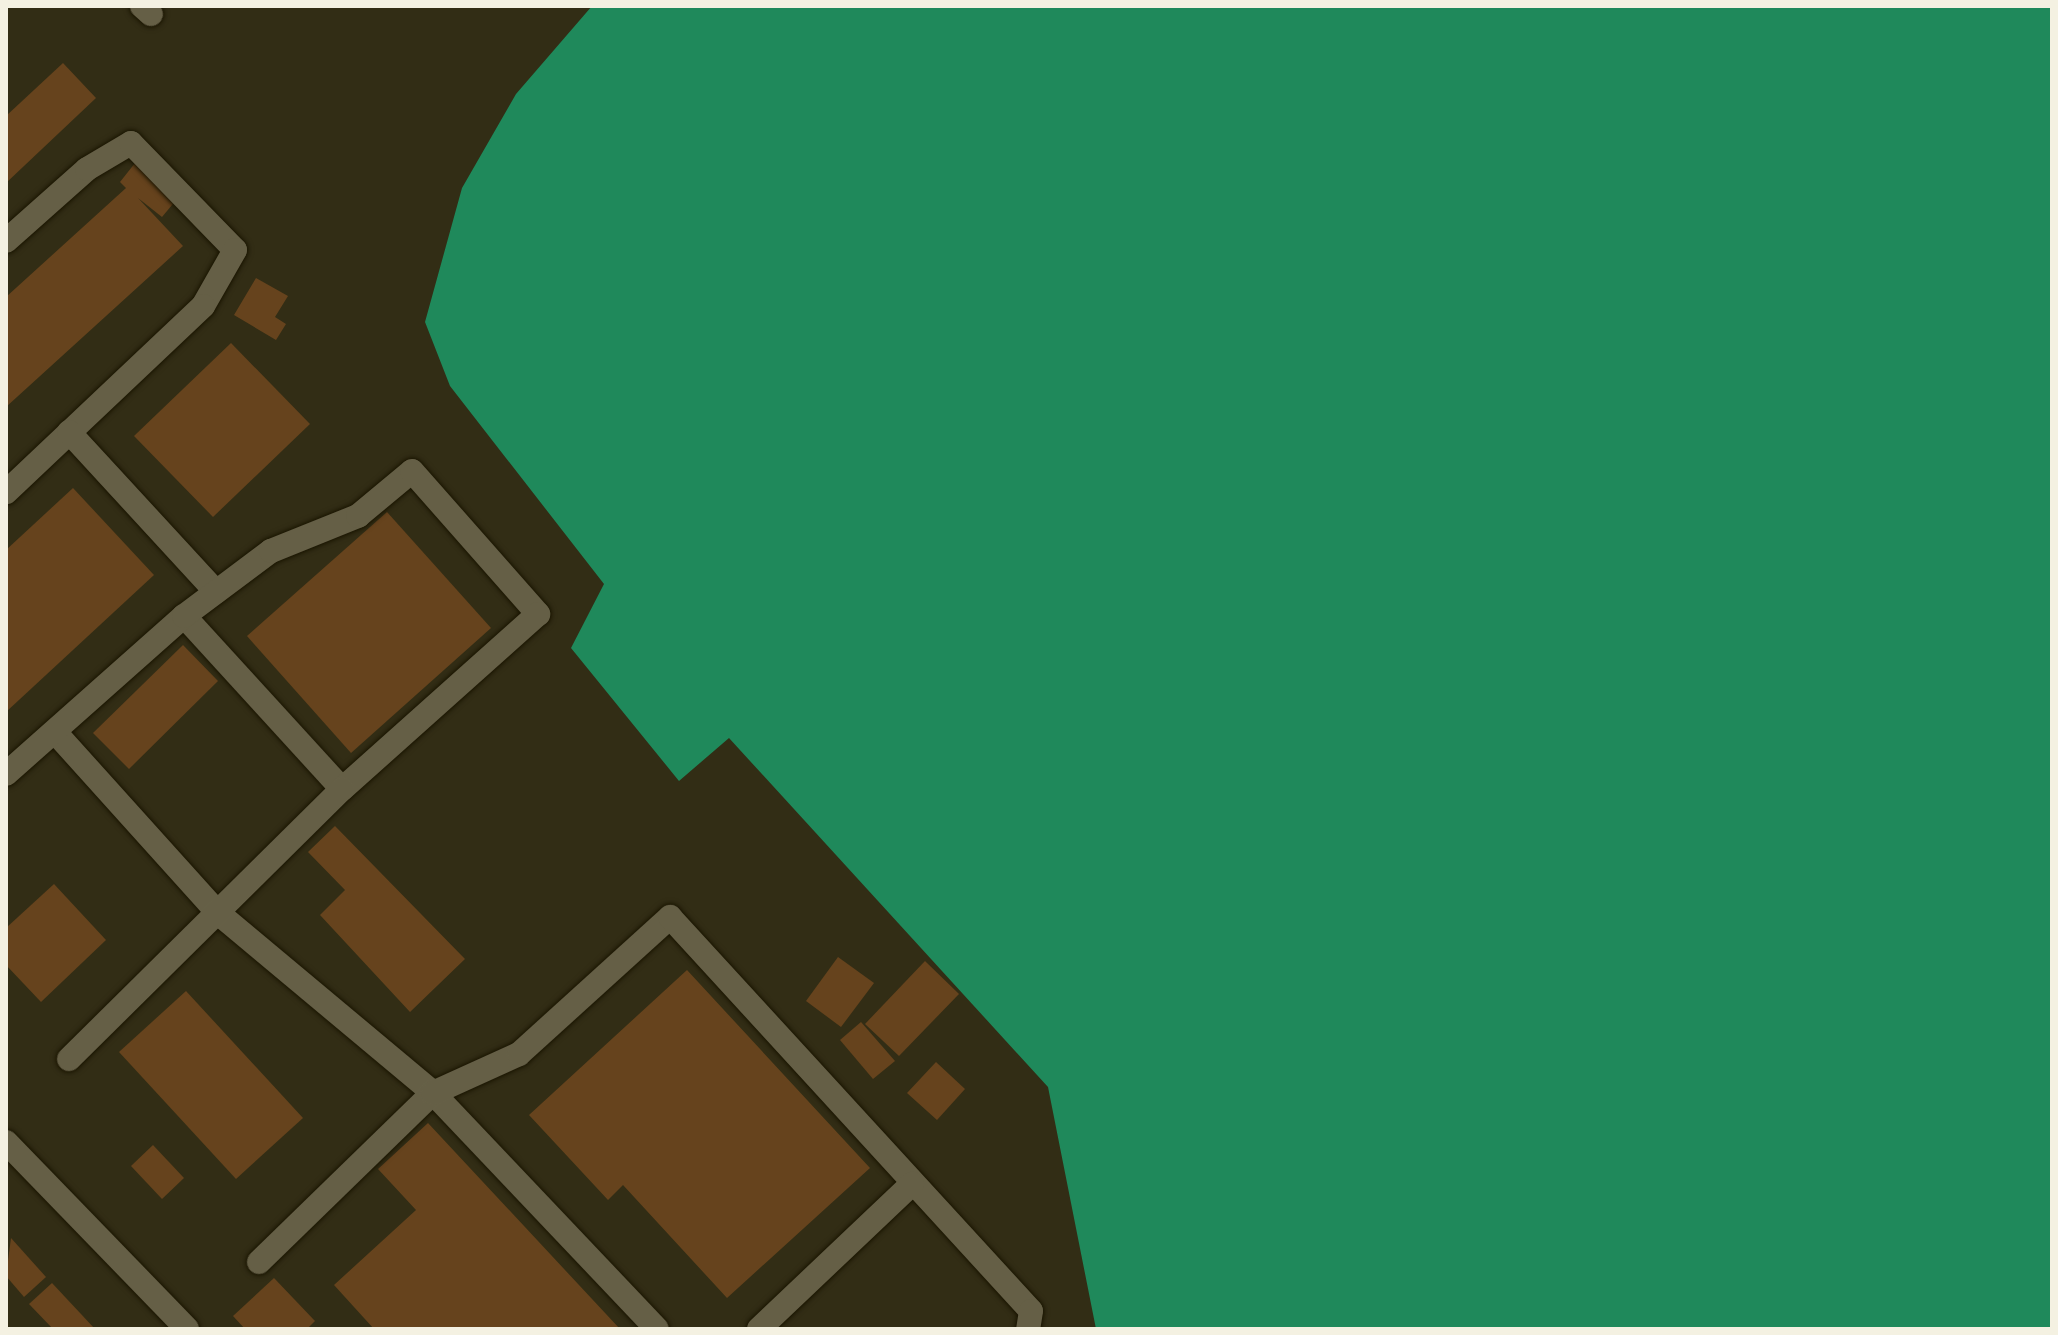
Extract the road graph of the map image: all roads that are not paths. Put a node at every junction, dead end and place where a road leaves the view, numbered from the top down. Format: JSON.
{"nodes":[{"id":1,"x":6,"y":241,"type":"edge"},
{"id":2,"x":69,"y":432,"type":"junction"},
{"id":3,"x":6,"y":492,"type":"edge"},
{"id":4,"x":216,"y":592,"type":"junction"},
{"id":5,"x":184,"y":616,"type":"junction"},
{"id":6,"x":55,"y":732,"type":"junction"},
{"id":7,"x":6,"y":774,"type":"edge"},
{"id":8,"x":342,"y":789,"type":"junction"},
{"id":9,"x":218,"y":913,"type":"junction"},
{"id":10,"x":69,"y":1059,"type":"dead end"},
{"id":11,"x":433,"y":1093,"type":"junction"},
{"id":12,"x":6,"y":1142,"type":"edge"},
{"id":13,"x":912,"y":1184,"type":"junction"},
{"id":14,"x":259,"y":1262,"type":"dead end"},
{"id":15,"x":187,"y":1329,"type":"edge"},
{"id":16,"x":657,"y":1329,"type":"edge"},
{"id":17,"x":759,"y":1329,"type":"edge"},
{"id":18,"x":1028,"y":1329,"type":"edge"}],
"edges":[{"from":1,"to":2,"type":"lane"},
{"from":2,"to":3,"type":"lane"},
{"from":2,"to":4,"type":"lane"},
{"from":4,"to":5,"type":"lane"},
{"from":4,"to":8,"type":"lane"},
{"from":5,"to":6,"type":"lane"},
{"from":5,"to":8,"type":"lane"},
{"from":6,"to":7,"type":"lane"},
{"from":6,"to":9,"type":"lane"},
{"from":8,"to":9,"type":"lane"},
{"from":9,"to":10,"type":"lane"},
{"from":9,"to":11,"type":"lane"},
{"from":11,"to":13,"type":"lane"},
{"from":11,"to":14,"type":"lane"},
{"from":11,"to":16,"type":"lane"},
{"from":12,"to":15,"type":"lane"},
{"from":13,"to":17,"type":"lane"},
{"from":13,"to":18,"type":"lane"}]}
